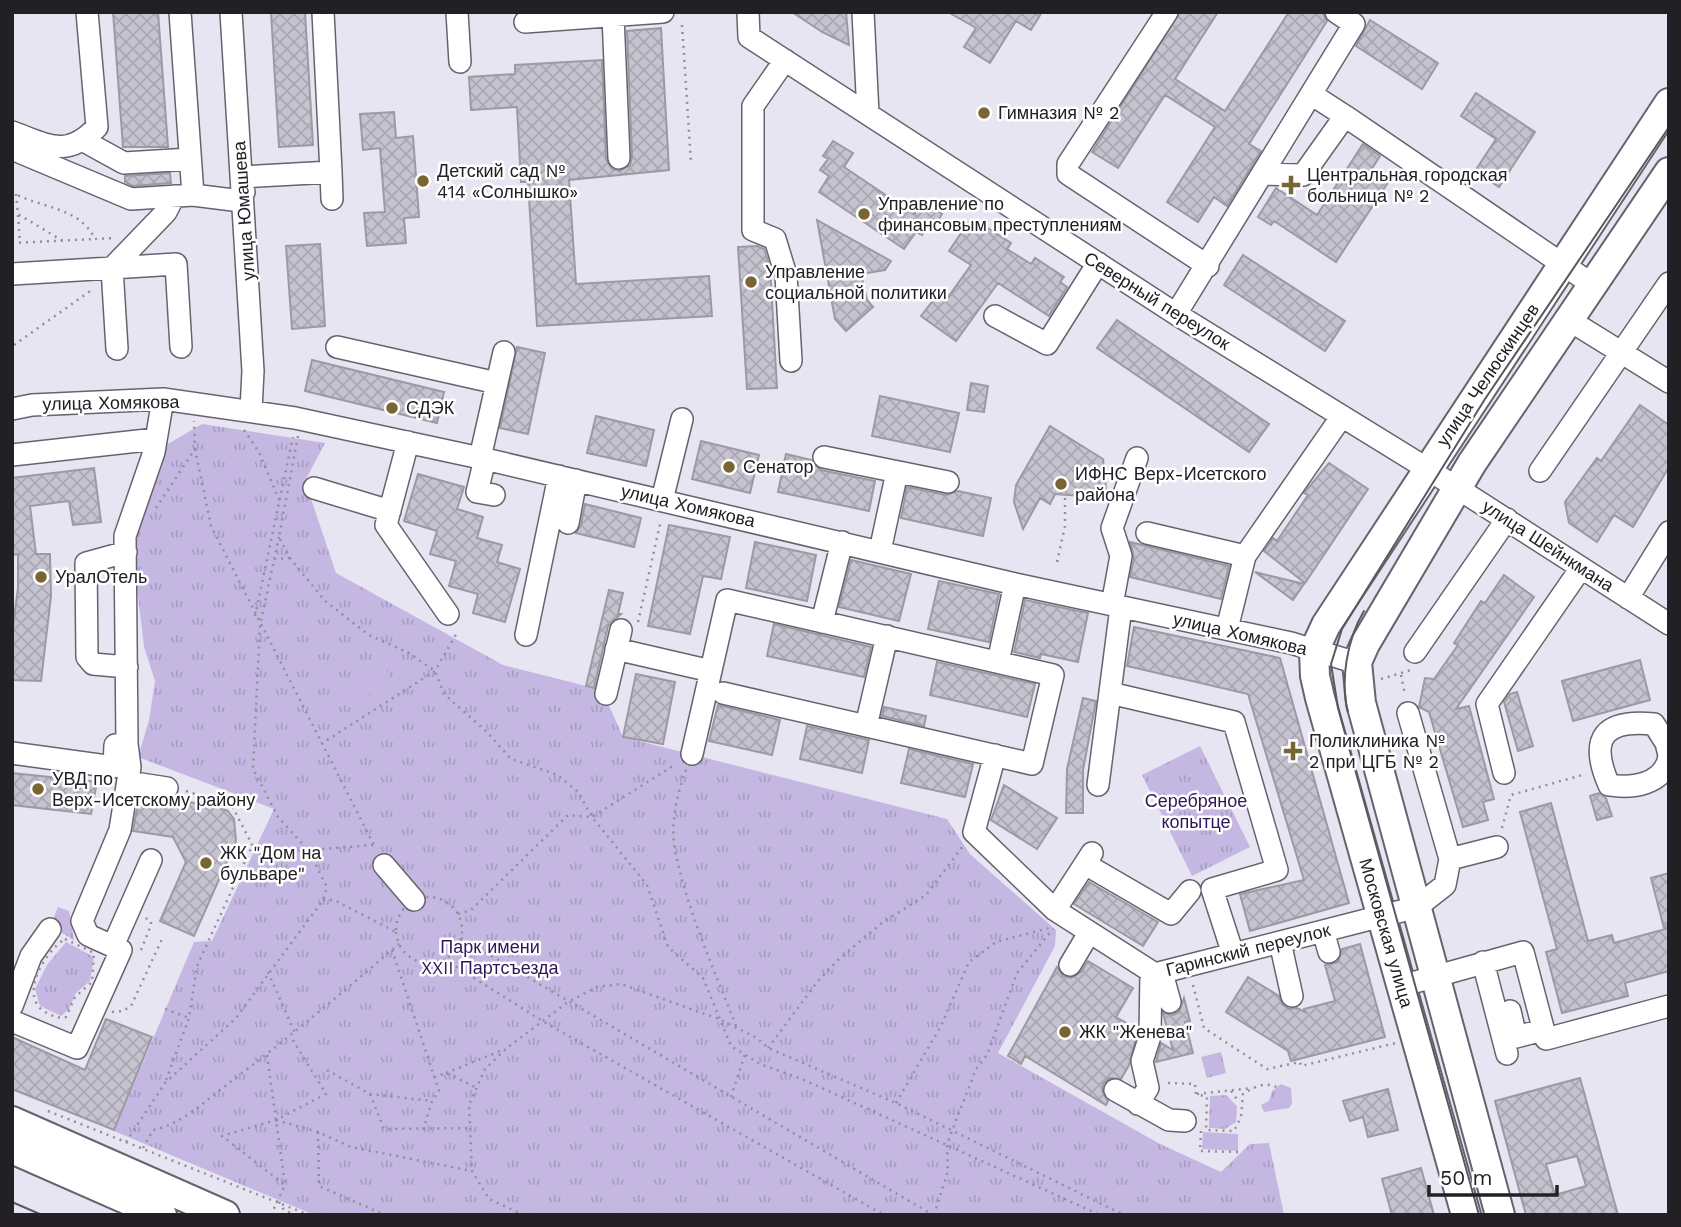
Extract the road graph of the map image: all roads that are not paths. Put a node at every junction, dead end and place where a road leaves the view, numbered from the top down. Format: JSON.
{"nodes":[{"id":1,"x":87,"y":12,"type":"edge"},
{"id":2,"x":180,"y":12,"type":"edge"},
{"id":3,"x":231,"y":12,"type":"edge"},
{"id":4,"x":323,"y":12,"type":"edge"},
{"id":5,"x":457,"y":12,"type":"edge"},
{"id":6,"x":663,"y":12,"type":"edge"},
{"id":7,"x":748,"y":12,"type":"edge"},
{"id":8,"x":863,"y":12,"type":"edge"},
{"id":9,"x":1167,"y":12,"type":"edge"},
{"id":10,"x":1336,"y":12,"type":"edge"},
{"id":11,"x":613,"y":16,"type":"junction"},
{"id":12,"x":526,"y":22,"type":"dead end"},
{"id":13,"x":785,"y":60,"type":"junction"},
{"id":14,"x":460,"y":62,"type":"dead end"},
{"id":15,"x":1311,"y":94,"type":"junction"},
{"id":16,"x":1669,"y":103,"type":"edge"},
{"id":17,"x":868,"y":114,"type":"junction"},
{"id":18,"x":1345,"y":116,"type":"junction"},
{"id":19,"x":12,"y":132,"type":"edge"},
{"id":20,"x":85,"y":141,"type":"junction"},
{"id":21,"x":12,"y":149,"type":"edge"},
{"id":22,"x":620,"y":158,"type":"dead end"},
{"id":23,"x":190,"y":159,"type":"junction"},
{"id":24,"x":331,"y":172,"type":"junction"},
{"id":25,"x":1669,"y":172,"type":"edge"},
{"id":26,"x":1262,"y":174,"type":"junction"},
{"id":27,"x":243,"y":184,"type":"junction"},
{"id":28,"x":184,"y":195,"type":"junction"},
{"id":29,"x":332,"y":199,"type":"dead end"},
{"id":30,"x":1098,"y":263,"type":"junction"},
{"id":31,"x":1562,"y":264,"type":"junction"},
{"id":32,"x":1208,"y":266,"type":"junction"},
{"id":33,"x":112,"y":268,"type":"junction"},
{"id":34,"x":12,"y":274,"type":"edge"},
{"id":35,"x":1669,"y":283,"type":"edge"},
{"id":36,"x":1593,"y":285,"type":"junction"},
{"id":37,"x":1176,"y":314,"type":"junction"},
{"id":38,"x":995,"y":316,"type":"dead end"},
{"id":39,"x":1569,"y":320,"type":"junction"},
{"id":40,"x":181,"y":347,"type":"dead end"},
{"id":41,"x":337,"y":347,"type":"dead end"},
{"id":42,"x":117,"y":349,"type":"dead end"},
{"id":43,"x":504,"y":352,"type":"dead end"},
{"id":44,"x":1622,"y":352,"type":"junction"},
{"id":45,"x":791,"y":361,"type":"dead end"},
{"id":46,"x":1669,"y":382,"type":"edge"},
{"id":47,"x":497,"y":383,"type":"junction"},
{"id":48,"x":163,"y":399,"type":"junction"},
{"id":49,"x":12,"y":410,"type":"edge"},
{"id":50,"x":244,"y":415,"type":"junction"},
{"id":51,"x":1342,"y":416,"type":"junction"},
{"id":52,"x":682,"y":419,"type":"dead end"},
{"id":53,"x":156,"y":439,"type":"junction"},
{"id":54,"x":408,"y":443,"type":"junction"},
{"id":55,"x":12,"y":455,"type":"edge"},
{"id":56,"x":824,"y":457,"type":"dead end"},
{"id":57,"x":483,"y":458,"type":"junction"},
{"id":58,"x":1137,"y":458,"type":"dead end"},
{"id":59,"x":1426,"y":468,"type":"junction"},
{"id":60,"x":1539,"y":471,"type":"dead end"},
{"id":61,"x":897,"y":472,"type":"junction"},
{"id":62,"x":568,"y":478,"type":"junction"},
{"id":63,"x":947,"y":482,"type":"dead end"},
{"id":64,"x":314,"y":488,"type":"dead end"},
{"id":65,"x":1458,"y":488,"type":"junction"},
{"id":66,"x":494,"y":495,"type":"dead end"},
{"id":67,"x":663,"y":507,"type":"junction"},
{"id":68,"x":390,"y":511,"type":"junction"},
{"id":69,"x":1507,"y":519,"type":"junction"},
{"id":70,"x":568,"y":523,"type":"dead end"},
{"id":71,"x":1669,"y":531,"type":"edge"},
{"id":72,"x":1147,"y":533,"type":"dead end"},
{"id":73,"x":842,"y":542,"type":"junction"},
{"id":74,"x":880,"y":551,"type":"junction"},
{"id":75,"x":125,"y":552,"type":"junction"},
{"id":76,"x":1245,"y":556,"type":"junction"},
{"id":77,"x":1581,"y":568,"type":"junction"},
{"id":78,"x":1015,"y":584,"type":"junction"},
{"id":79,"x":1628,"y":598,"type":"junction"},
{"id":80,"x":1117,"y":606,"type":"junction"},
{"id":81,"x":448,"y":614,"type":"road end"},
{"id":82,"x":822,"y":622,"type":"junction"},
{"id":83,"x":1669,"y":624,"type":"edge"},
{"id":84,"x":1227,"y":629,"type":"junction"},
{"id":85,"x":526,"y":635,"type":"dead end"},
{"id":86,"x":887,"y":636,"type":"junction"},
{"id":87,"x":1314,"y":650,"type":"junction"},
{"id":88,"x":1415,"y":652,"type":"dead end"},
{"id":89,"x":998,"y":662,"type":"junction"},
{"id":90,"x":127,"y":667,"type":"junction"},
{"id":91,"x":711,"y":671,"type":"junction"},
{"id":92,"x":1367,"y":671,"type":"junction"},
{"id":93,"x":723,"y":693,"type":"dead end"},
{"id":94,"x":1110,"y":693,"type":"junction"},
{"id":95,"x":606,"y":694,"type":"dead end"},
{"id":96,"x":1408,"y":713,"type":"dead end"},
{"id":97,"x":866,"y":726,"type":"junction"},
{"id":98,"x":1665,"y":733,"type":"edge"},
{"id":99,"x":127,"y":744,"type":"junction"},
{"id":100,"x":12,"y":753,"type":"edge"},
{"id":101,"x":692,"y":754,"type":"road end"},
{"id":102,"x":995,"y":755,"type":"junction"},
{"id":103,"x":1669,"y":756,"type":"edge"},
{"id":104,"x":1504,"y":773,"type":"dead end"},
{"id":105,"x":1098,"y":785,"type":"dead end"},
{"id":106,"x":1497,"y":847,"type":"road end"},
{"id":107,"x":1450,"y":859,"type":"junction"},
{"id":108,"x":151,"y":860,"type":"dead end"},
{"id":109,"x":382,"y":860,"type":"road end"},
{"id":110,"x":1190,"y":891,"type":"dead end"},
{"id":111,"x":414,"y":900,"type":"road end"},
{"id":112,"x":1417,"y":907,"type":"junction"},
{"id":113,"x":1381,"y":916,"type":"junction"},
{"id":114,"x":1055,"y":918,"type":"junction"},
{"id":115,"x":50,"y":929,"type":"dead end"},
{"id":116,"x":1324,"y":931,"type":"junction"},
{"id":117,"x":1089,"y":933,"type":"junction"},
{"id":118,"x":1280,"y":942,"type":"junction"},
{"id":119,"x":113,"y":946,"type":"junction"},
{"id":120,"x":1329,"y":952,"type":"dead end"},
{"id":121,"x":1233,"y":954,"type":"junction"},
{"id":122,"x":1483,"y":962,"type":"junction"},
{"id":123,"x":1070,"y":965,"type":"dead end"},
{"id":124,"x":1156,"y":972,"type":"junction"},
{"id":125,"x":1436,"y":976,"type":"junction"},
{"id":126,"x":1401,"y":986,"type":"junction"},
{"id":127,"x":1490,"y":988,"type":"junction"},
{"id":128,"x":1292,"y":996,"type":"dead end"},
{"id":129,"x":1170,"y":1002,"type":"dead end"},
{"id":130,"x":12,"y":1006,"type":"edge"},
{"id":131,"x":1669,"y":1006,"type":"edge"},
{"id":132,"x":12,"y":1021,"type":"edge"},
{"id":133,"x":1539,"y":1031,"type":"dead end"},
{"id":134,"x":1507,"y":1054,"type":"dead end"},
{"id":135,"x":1115,"y":1090,"type":"dead end"},
{"id":136,"x":1138,"y":1104,"type":"junction"},
{"id":137,"x":12,"y":1121,"type":"edge"},
{"id":138,"x":1185,"y":1121,"type":"dead end"},
{"id":139,"x":12,"y":1149,"type":"edge"},
{"id":140,"x":162,"y":1215,"type":"edge"},
{"id":141,"x":225,"y":1215,"type":"edge"},
{"id":142,"x":1466,"y":1215,"type":"edge"},
{"id":143,"x":1500,"y":1215,"type":"edge"}],
"edges":[{"from":1,"to":20,"type":"street"},
{"from":2,"to":23,"type":"street"},
{"from":3,"to":27,"type":"street","name":"улица Юмашева"},
{"from":4,"to":24,"type":"street"},
{"from":5,"to":14,"type":"street"},
{"from":6,"to":11,"type":"street"},
{"from":7,"to":13,"type":"street","name":"Северный переулок"},
{"from":8,"to":17,"type":"street"},
{"from":9,"to":32,"type":"street"},
{"from":10,"to":15,"type":"street"},
{"from":11,"to":12,"type":"street"},
{"from":11,"to":22,"type":"street"},
{"from":13,"to":17,"type":"street","name":"Северный переулок"},
{"from":13,"to":45,"type":"street"},
{"from":15,"to":18,"type":"street"},
{"from":15,"to":26,"type":"street"},
{"from":16,"to":31,"type":"main road","name":"улица Челюскинцев"},
{"from":17,"to":30,"type":"street","name":"Северный переулок"},
{"from":18,"to":26,"type":"street"},
{"from":18,"to":31,"type":"street"},
{"from":19,"to":20,"type":"street"},
{"from":20,"to":23,"type":"street"},
{"from":21,"to":28,"type":"street"},
{"from":23,"to":28,"type":"street"},
{"from":24,"to":27,"type":"street"},
{"from":24,"to":29,"type":"street"},
{"from":25,"to":36,"type":"main road","name":"улица Челюскинцев"},
{"from":26,"to":32,"type":"street"},
{"from":27,"to":28,"type":"street"},
{"from":27,"to":50,"type":"street","name":"улица Юмашева"},
{"from":28,"to":33,"type":"street"},
{"from":30,"to":37,"type":"street","name":"Северный переулок"},
{"from":30,"to":38,"type":"street"},
{"from":31,"to":36,"type":"street"},
{"from":31,"to":59,"type":"main road","name":"улица Челюскинцев"},
{"from":32,"to":37,"type":"street"},
{"from":33,"to":34,"type":"street"},
{"from":33,"to":40,"type":"street"},
{"from":33,"to":42,"type":"street"},
{"from":35,"to":44,"type":"street"},
{"from":36,"to":39,"type":"main road","name":"улица Челюскинцев"},
{"from":37,"to":51,"type":"street","name":"Северный переулок"},
{"from":39,"to":44,"type":"street"},
{"from":39,"to":65,"type":"main road","name":"улица Челюскинцев"},
{"from":41,"to":47,"type":"street"},
{"from":43,"to":47,"type":"street"},
{"from":44,"to":46,"type":"street"},
{"from":44,"to":60,"type":"street"},
{"from":47,"to":57,"type":"street"},
{"from":48,"to":49,"type":"street","name":"улица Хомякова"},
{"from":48,"to":50,"type":"street","name":"улица Хомякова"},
{"from":48,"to":53,"type":"street"},
{"from":50,"to":54,"type":"street","name":"улица Хомякова"},
{"from":51,"to":59,"type":"street","name":"Северный переулок"},
{"from":51,"to":76,"type":"street"},
{"from":52,"to":67,"type":"street"},
{"from":53,"to":55,"type":"street"},
{"from":53,"to":75,"type":"street"},
{"from":54,"to":57,"type":"street","name":"улица Хомякова"},
{"from":54,"to":68,"type":"street"},
{"from":56,"to":61,"type":"street"},
{"from":57,"to":62,"type":"street","name":"улица Хомякова"},
{"from":57,"to":66,"type":"street"},
{"from":58,"to":80,"type":"street"},
{"from":59,"to":65,"type":"street","name":"улица Шейнкмана"},
{"from":59,"to":87,"type":"main road","name":"улица Челюскинцев"},
{"from":61,"to":63,"type":"street"},
{"from":61,"to":74,"type":"street"},
{"from":62,"to":67,"type":"street","name":"улица Хомякова"},
{"from":62,"to":70,"type":"street"},
{"from":62,"to":85,"type":"street"},
{"from":64,"to":68,"type":"street"},
{"from":65,"to":69,"type":"street","name":"улица Шейнкмана"},
{"from":65,"to":92,"type":"main road","name":"улица Челюскинцев"},
{"from":67,"to":73,"type":"street","name":"улица Хомякова"},
{"from":68,"to":81,"type":"street"},
{"from":69,"to":77,"type":"street","name":"улица Шейнкмана"},
{"from":69,"to":88,"type":"street"},
{"from":71,"to":79,"type":"street"},
{"from":72,"to":76,"type":"street"},
{"from":73,"to":74,"type":"street","name":"улица Хомякова"},
{"from":73,"to":82,"type":"street"},
{"from":74,"to":78,"type":"street","name":"улица Хомякова"},
{"from":75,"to":90,"type":"street"},
{"from":75,"to":90,"type":"street"},
{"from":76,"to":84,"type":"street"},
{"from":77,"to":79,"type":"street","name":"улица Шейнкмана"},
{"from":77,"to":104,"type":"street"},
{"from":78,"to":80,"type":"street","name":"улица Хомякова"},
{"from":78,"to":89,"type":"street"},
{"from":79,"to":83,"type":"street","name":"улица Шейнкмана"},
{"from":80,"to":84,"type":"street","name":"улица Хомякова"},
{"from":80,"to":94,"type":"street"},
{"from":82,"to":86,"type":"street"},
{"from":82,"to":91,"type":"street"},
{"from":84,"to":87,"type":"street","name":"улица Хомякова"},
{"from":86,"to":89,"type":"street"},
{"from":86,"to":97,"type":"street"},
{"from":87,"to":92,"type":"street","name":"улица Хомякова"},
{"from":87,"to":113,"type":"main road","name":"Московская улица"},
{"from":89,"to":102,"type":"street"},
{"from":90,"to":99,"type":"street"},
{"from":91,"to":95,"type":"street"},
{"from":91,"to":101,"type":"street"},
{"from":92,"to":112,"type":"main road","name":"Московская улица"},
{"from":93,"to":97,"type":"street"},
{"from":94,"to":105,"type":"street"},
{"from":94,"to":121,"type":"street"},
{"from":96,"to":107,"type":"street"},
{"from":97,"to":102,"type":"street"},
{"from":98,"to":103,"type":"street"},
{"from":98,"to":103,"type":"street"},
{"from":99,"to":100,"type":"street"},
{"from":99,"to":119,"type":"street"},
{"from":102,"to":114,"type":"street","name":"Гаринский переулок"},
{"from":106,"to":107,"type":"street"},
{"from":107,"to":112,"type":"street"},
{"from":108,"to":119,"type":"street"},
{"from":109,"to":111,"type":"street"},
{"from":110,"to":114,"type":"street"},
{"from":112,"to":113,"type":"street","name":"Гаринский переулок"},
{"from":112,"to":125,"type":"main road","name":"Московская улица"},
{"from":113,"to":116,"type":"street","name":"Гаринский переулок"},
{"from":113,"to":126,"type":"main road","name":"Московская улица"},
{"from":114,"to":117,"type":"street","name":"Гаринский переулок"},
{"from":115,"to":130,"type":"street"},
{"from":116,"to":118,"type":"street","name":"Гаринский переулок"},
{"from":116,"to":120,"type":"street"},
{"from":117,"to":123,"type":"street"},
{"from":117,"to":124,"type":"street","name":"Гаринский переулок"},
{"from":118,"to":121,"type":"street","name":"Гаринский переулок"},
{"from":118,"to":128,"type":"street"},
{"from":119,"to":132,"type":"street"},
{"from":121,"to":124,"type":"street","name":"Гаринский переулок"},
{"from":122,"to":125,"type":"street"},
{"from":122,"to":127,"type":"street"},
{"from":122,"to":131,"type":"street"},
{"from":124,"to":129,"type":"street"},
{"from":124,"to":136,"type":"street"},
{"from":125,"to":126,"type":"street"},
{"from":125,"to":143,"type":"main road","name":"Московская улица"},
{"from":126,"to":142,"type":"main road","name":"Московская улица"},
{"from":127,"to":133,"type":"street"},
{"from":127,"to":134,"type":"street"},
{"from":135,"to":136,"type":"street"},
{"from":136,"to":138,"type":"street"},
{"from":137,"to":141,"type":"main road"},
{"from":139,"to":140,"type":"main road"}]}
